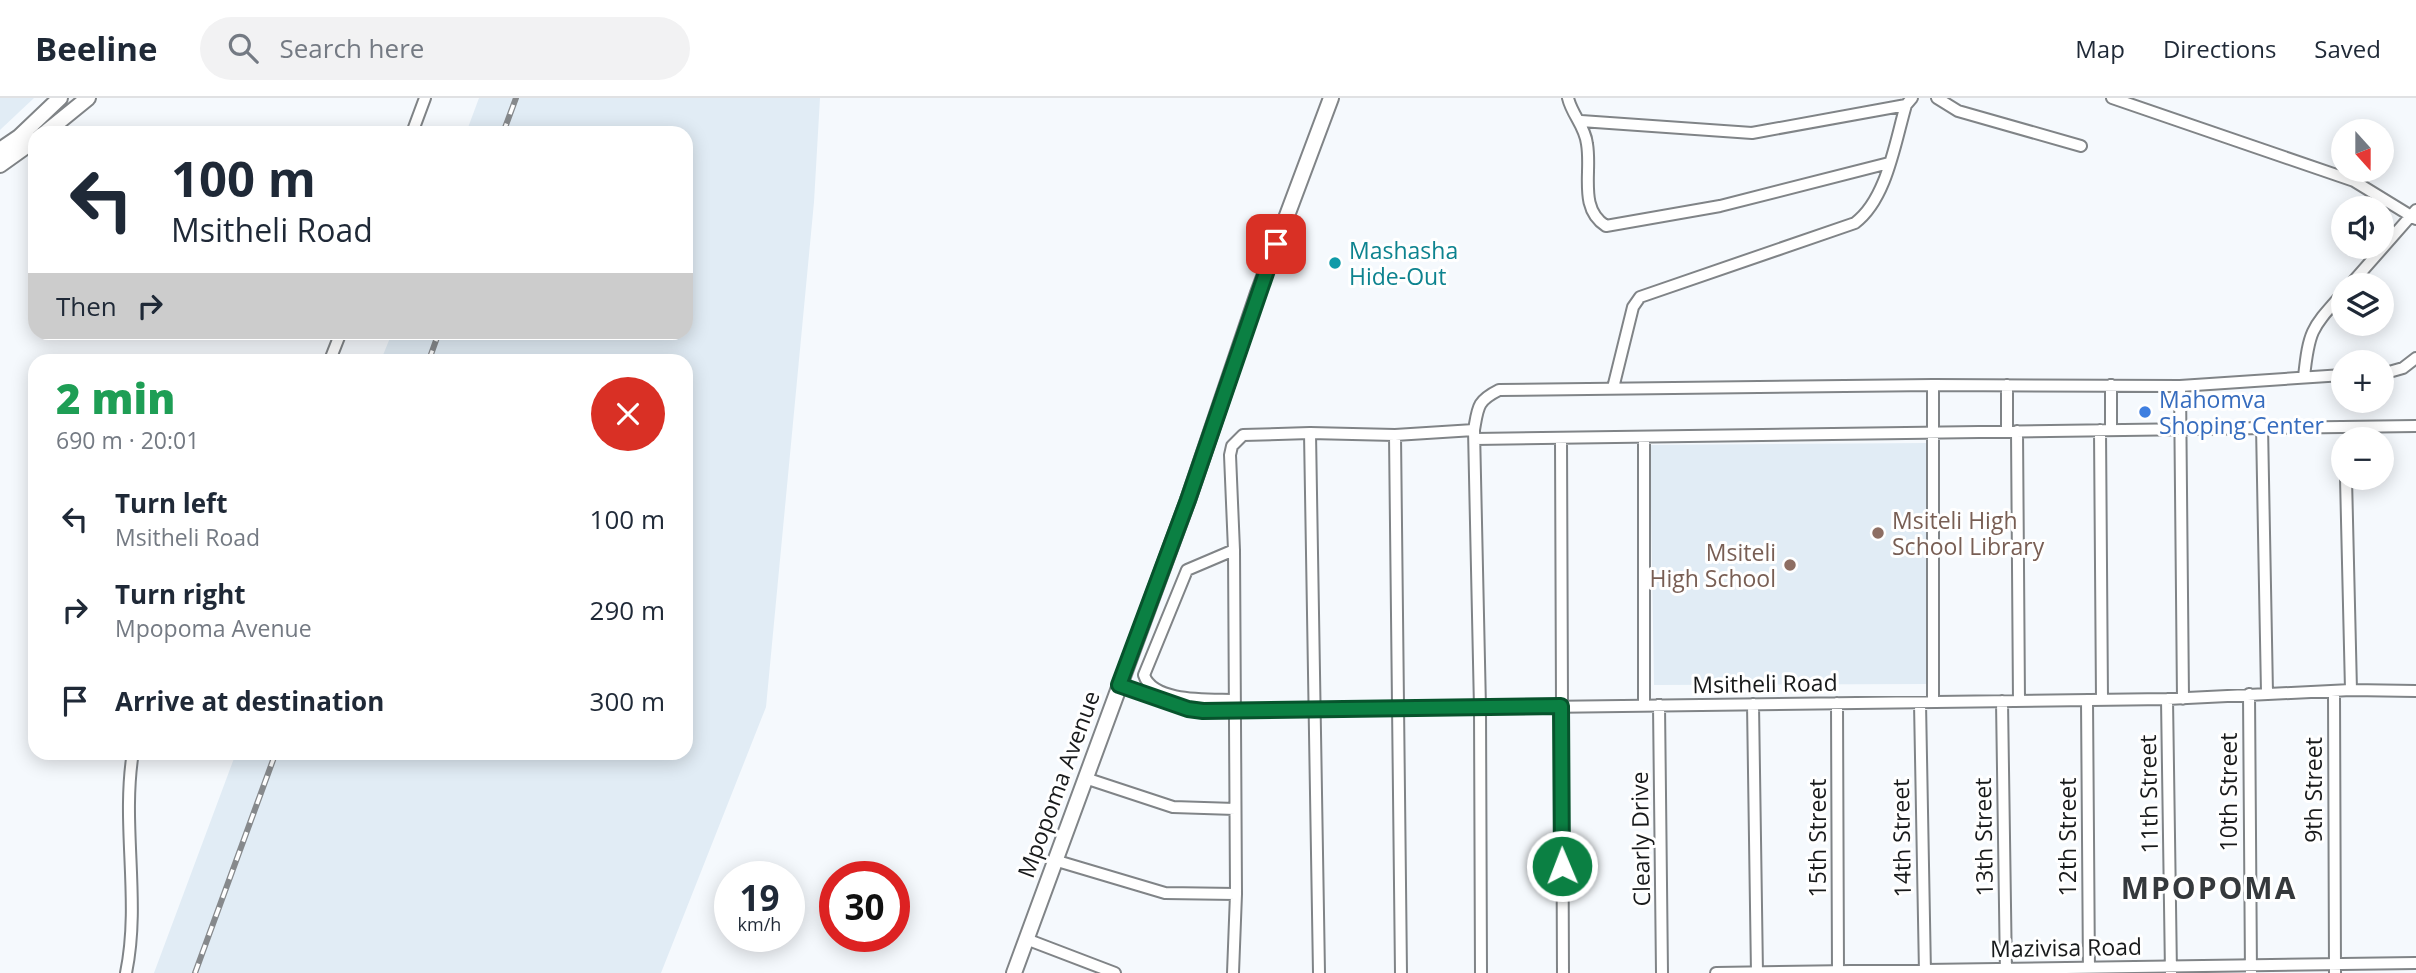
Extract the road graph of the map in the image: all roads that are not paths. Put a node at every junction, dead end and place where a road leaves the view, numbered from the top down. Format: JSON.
{"nodes":[{"id":1,"x":60,"y":98,"type":"edge"},
{"id":2,"x":88,"y":98,"type":"edge"},
{"id":3,"x":425,"y":98,"type":"edge"},
{"id":4,"x":1331,"y":98,"type":"edge"},
{"id":5,"x":1568,"y":98,"type":"edge"},
{"id":6,"x":1937,"y":98,"type":"edge"},
{"id":7,"x":2112,"y":98,"type":"edge"},
{"id":8,"x":1909,"y":101,"type":"edge"},
{"id":9,"x":1581,"y":121,"type":"junction"},
{"id":10,"x":30,"y":126,"type":"edge"},
{"id":11,"x":54,"y":126,"type":"edge"},
{"id":12,"x":415,"y":126,"type":"edge"},
{"id":13,"x":28,"y":128,"type":"edge"},
{"id":14,"x":28,"y":145,"type":"edge"},
{"id":15,"x":2081,"y":146,"type":"dead end"},
{"id":16,"x":0,"y":150,"type":"edge"},
{"id":17,"x":1889,"y":163,"type":"junction"},
{"id":18,"x":0,"y":165,"type":"edge"},
{"id":19,"x":2415,"y":215,"type":"edge"},
{"id":20,"x":2361,"y":273,"type":"edge"},
{"id":21,"x":2331,"y":306,"type":"edge"},
{"id":22,"x":2416,"y":358,"type":"edge"},
{"id":23,"x":2394,"y":371,"type":"edge"},
{"id":24,"x":2331,"y":376,"type":"edge"},
{"id":25,"x":2304,"y":377,"type":"junction"},
{"id":26,"x":1933,"y":385,"type":"junction"},
{"id":27,"x":2007,"y":385,"type":"junction"},
{"id":28,"x":2111,"y":386,"type":"junction"},
{"id":29,"x":2180,"y":386,"type":"junction"},
{"id":30,"x":1614,"y":388,"type":"junction"},
{"id":31,"x":2262,"y":426,"type":"junction"},
{"id":32,"x":2416,"y":426,"type":"edge"},
{"id":33,"x":2344,"y":427,"type":"joint"},
{"id":34,"x":2181,"y":428,"type":"junction"},
{"id":35,"x":2106,"y":430,"type":"junction"},
{"id":36,"x":2012,"y":431,"type":"junction"},
{"id":37,"x":1933,"y":432,"type":"junction"},
{"id":38,"x":1310,"y":433,"type":"junction"},
{"id":39,"x":1395,"y":435,"type":"junction"},
{"id":40,"x":1475,"y":435,"type":"junction"},
{"id":41,"x":1644,"y":437,"type":"junction"},
{"id":42,"x":1561,"y":439,"type":"junction"},
{"id":43,"x":2346,"y":490,"type":"edge"},
{"id":44,"x":1234,"y":550,"type":"junction"},
{"id":45,"x":1119,"y":685,"type":"junction"},
{"id":46,"x":2350,"y":690,"type":"junction"},
{"id":47,"x":2416,"y":691,"type":"edge"},
{"id":48,"x":2334,"y":692,"type":"junction"},
{"id":49,"x":2267,"y":693,"type":"junction"},
{"id":50,"x":2249,"y":694,"type":"junction"},
{"id":51,"x":2167,"y":699,"type":"junction"},
{"id":52,"x":2183,"y":699,"type":"junction"},
{"id":53,"x":2087,"y":700,"type":"junction"},
{"id":54,"x":2102,"y":700,"type":"junction"},
{"id":55,"x":2002,"y":701,"type":"junction"},
{"id":56,"x":2019,"y":701,"type":"junction"},
{"id":57,"x":1933,"y":702,"type":"junction"},
{"id":58,"x":1837,"y":703,"type":"junction"},
{"id":59,"x":1920,"y":703,"type":"junction"},
{"id":60,"x":1753,"y":704,"type":"junction"},
{"id":61,"x":1644,"y":705,"type":"junction"},
{"id":62,"x":1659,"y":705,"type":"junction"},
{"id":63,"x":1234,"y":706,"type":"junction"},
{"id":64,"x":1561,"y":706,"type":"junction"},
{"id":65,"x":1397,"y":708,"type":"junction"},
{"id":66,"x":1480,"y":708,"type":"junction"},
{"id":67,"x":1314,"y":709,"type":"junction"},
{"id":68,"x":132,"y":760,"type":"edge"},
{"id":69,"x":1085,"y":778,"type":"junction"},
{"id":70,"x":1235,"y":809,"type":"junction"},
{"id":71,"x":1054,"y":860,"type":"junction"},
{"id":72,"x":1236,"y":894,"type":"junction"},
{"id":73,"x":1026,"y":939,"type":"junction"},
{"id":74,"x":2416,"y":963,"type":"edge"},
{"id":75,"x":2251,"y":968,"type":"edge"},
{"id":76,"x":2334,"y":968,"type":"edge"},
{"id":77,"x":2089,"y":970,"type":"edge"},
{"id":78,"x":2171,"y":970,"type":"edge"},
{"id":79,"x":1925,"y":971,"type":"edge"},
{"id":80,"x":2006,"y":971,"type":"edge"},
{"id":81,"x":1838,"y":972,"type":"edge"},
{"id":82,"x":126,"y":973,"type":"edge"},
{"id":83,"x":1014,"y":973,"type":"edge"},
{"id":84,"x":1115,"y":973,"type":"edge"},
{"id":85,"x":1234,"y":973,"type":"edge"},
{"id":86,"x":1319,"y":973,"type":"edge"},
{"id":87,"x":1401,"y":973,"type":"edge"},
{"id":88,"x":1481,"y":973,"type":"edge"},
{"id":89,"x":1563,"y":973,"type":"edge"},
{"id":90,"x":1662,"y":973,"type":"edge"},
{"id":91,"x":1716,"y":973,"type":"edge"},
{"id":92,"x":1757,"y":973,"type":"edge"}],
"edges":[{"from":1,"to":10,"type":"street"},
{"from":2,"to":11,"type":"street"},
{"from":3,"to":12,"type":"street"},
{"from":4,"to":45,"type":"street","name":"Mpopoma Avenue"},
{"from":5,"to":9,"type":"street"},
{"from":6,"to":15,"type":"street"},
{"from":7,"to":19,"type":"street"},
{"from":8,"to":9,"type":"street"},
{"from":8,"to":17,"type":"street"},
{"from":9,"to":17,"type":"street"},
{"from":13,"to":16,"type":"street"},
{"from":14,"to":18,"type":"street"},
{"from":17,"to":30,"type":"street"},
{"from":19,"to":20,"type":"street"},
{"from":21,"to":25,"type":"street"},
{"from":22,"to":23,"type":"street"},
{"from":24,"to":25,"type":"street"},
{"from":25,"to":29,"type":"street"},
{"from":26,"to":27,"type":"street"},
{"from":26,"to":30,"type":"street"},
{"from":26,"to":37,"type":"street"},
{"from":27,"to":28,"type":"street"},
{"from":27,"to":36,"type":"street"},
{"from":28,"to":29,"type":"street"},
{"from":28,"to":35,"type":"street"},
{"from":29,"to":34,"type":"street"},
{"from":30,"to":40,"type":"street"},
{"from":31,"to":33,"type":"street"},
{"from":31,"to":34,"type":"street"},
{"from":31,"to":49,"type":"street"},
{"from":32,"to":33,"type":"street"},
{"from":34,"to":35,"type":"street"},
{"from":34,"to":52,"type":"street"},
{"from":35,"to":36,"type":"street"},
{"from":35,"to":54,"type":"street"},
{"from":36,"to":37,"type":"street"},
{"from":36,"to":56,"type":"street"},
{"from":37,"to":41,"type":"street"},
{"from":37,"to":57,"type":"street"},
{"from":38,"to":39,"type":"street"},
{"from":38,"to":44,"type":"street"},
{"from":38,"to":67,"type":"street"},
{"from":39,"to":40,"type":"street"},
{"from":39,"to":65,"type":"street"},
{"from":40,"to":42,"type":"street"},
{"from":40,"to":66,"type":"street"},
{"from":41,"to":42,"type":"street"},
{"from":41,"to":61,"type":"street"},
{"from":42,"to":64,"type":"street"},
{"from":43,"to":46,"type":"street"},
{"from":44,"to":63,"type":"street"},
{"from":44,"to":63,"type":"street"},
{"from":45,"to":63,"type":"street","name":"Msitheli Road"},
{"from":45,"to":69,"type":"street","name":"Mpopoma Avenue"},
{"from":46,"to":47,"type":"street","name":"Msitheli Road"},
{"from":46,"to":48,"type":"street","name":"Msitheli Road"},
{"from":48,"to":49,"type":"street","name":"Msitheli Road"},
{"from":48,"to":76,"type":"street","name":"9th Street"},
{"from":49,"to":50,"type":"street","name":"Msitheli Road"},
{"from":50,"to":52,"type":"street","name":"Msitheli Road"},
{"from":50,"to":75,"type":"street","name":"10th Street"},
{"from":51,"to":52,"type":"street","name":"Msitheli Road"},
{"from":51,"to":54,"type":"street","name":"Msitheli Road"},
{"from":51,"to":78,"type":"street","name":"11th Street"},
{"from":53,"to":54,"type":"street","name":"Msitheli Road"},
{"from":53,"to":56,"type":"street","name":"Msitheli Road"},
{"from":53,"to":77,"type":"street","name":"12th Street"},
{"from":55,"to":56,"type":"street","name":"Msitheli Road"},
{"from":55,"to":57,"type":"street","name":"Msitheli Road"},
{"from":55,"to":80,"type":"street","name":"13th Street"},
{"from":57,"to":59,"type":"street","name":"Msitheli Road"},
{"from":58,"to":59,"type":"street","name":"Msitheli Road"},
{"from":58,"to":60,"type":"street","name":"Msitheli Road"},
{"from":58,"to":81,"type":"street","name":"15th Street"},
{"from":59,"to":79,"type":"street","name":"14th Street"},
{"from":60,"to":62,"type":"street","name":"Msitheli Road"},
{"from":60,"to":92,"type":"street"},
{"from":61,"to":62,"type":"street","name":"Msitheli Road"},
{"from":61,"to":64,"type":"street","name":"Msitheli Road"},
{"from":62,"to":90,"type":"street","name":"Clearly Drive"},
{"from":63,"to":67,"type":"street","name":"Msitheli Road"},
{"from":63,"to":70,"type":"street"},
{"from":64,"to":66,"type":"street","name":"Msitheli Road"},
{"from":64,"to":89,"type":"street"},
{"from":65,"to":66,"type":"street","name":"Msitheli Road"},
{"from":65,"to":67,"type":"street","name":"Msitheli Road"},
{"from":65,"to":87,"type":"street"},
{"from":66,"to":88,"type":"street"},
{"from":67,"to":86,"type":"street"},
{"from":68,"to":82,"type":"street"},
{"from":69,"to":70,"type":"street"},
{"from":69,"to":71,"type":"street","name":"Mpopoma Avenue"},
{"from":70,"to":72,"type":"street"},
{"from":71,"to":72,"type":"street"},
{"from":71,"to":73,"type":"street","name":"Mpopoma Avenue"},
{"from":72,"to":85,"type":"street"},
{"from":73,"to":83,"type":"street","name":"Mpopoma Avenue"},
{"from":73,"to":84,"type":"street"},
{"from":74,"to":76,"type":"street","name":"Mazivisa Road"},
{"from":75,"to":76,"type":"street","name":"Mazivisa Road"},
{"from":75,"to":78,"type":"street","name":"Mazivisa Road"},
{"from":77,"to":78,"type":"street","name":"Mazivisa Road"},
{"from":77,"to":80,"type":"street","name":"Mazivisa Road"},
{"from":79,"to":80,"type":"street","name":"Mazivisa Road"},
{"from":79,"to":81,"type":"street","name":"Mazivisa Road"},
{"from":81,"to":92,"type":"street","name":"Mazivisa Road"},
{"from":91,"to":92,"type":"street","name":"Mazivisa Road"}]}
